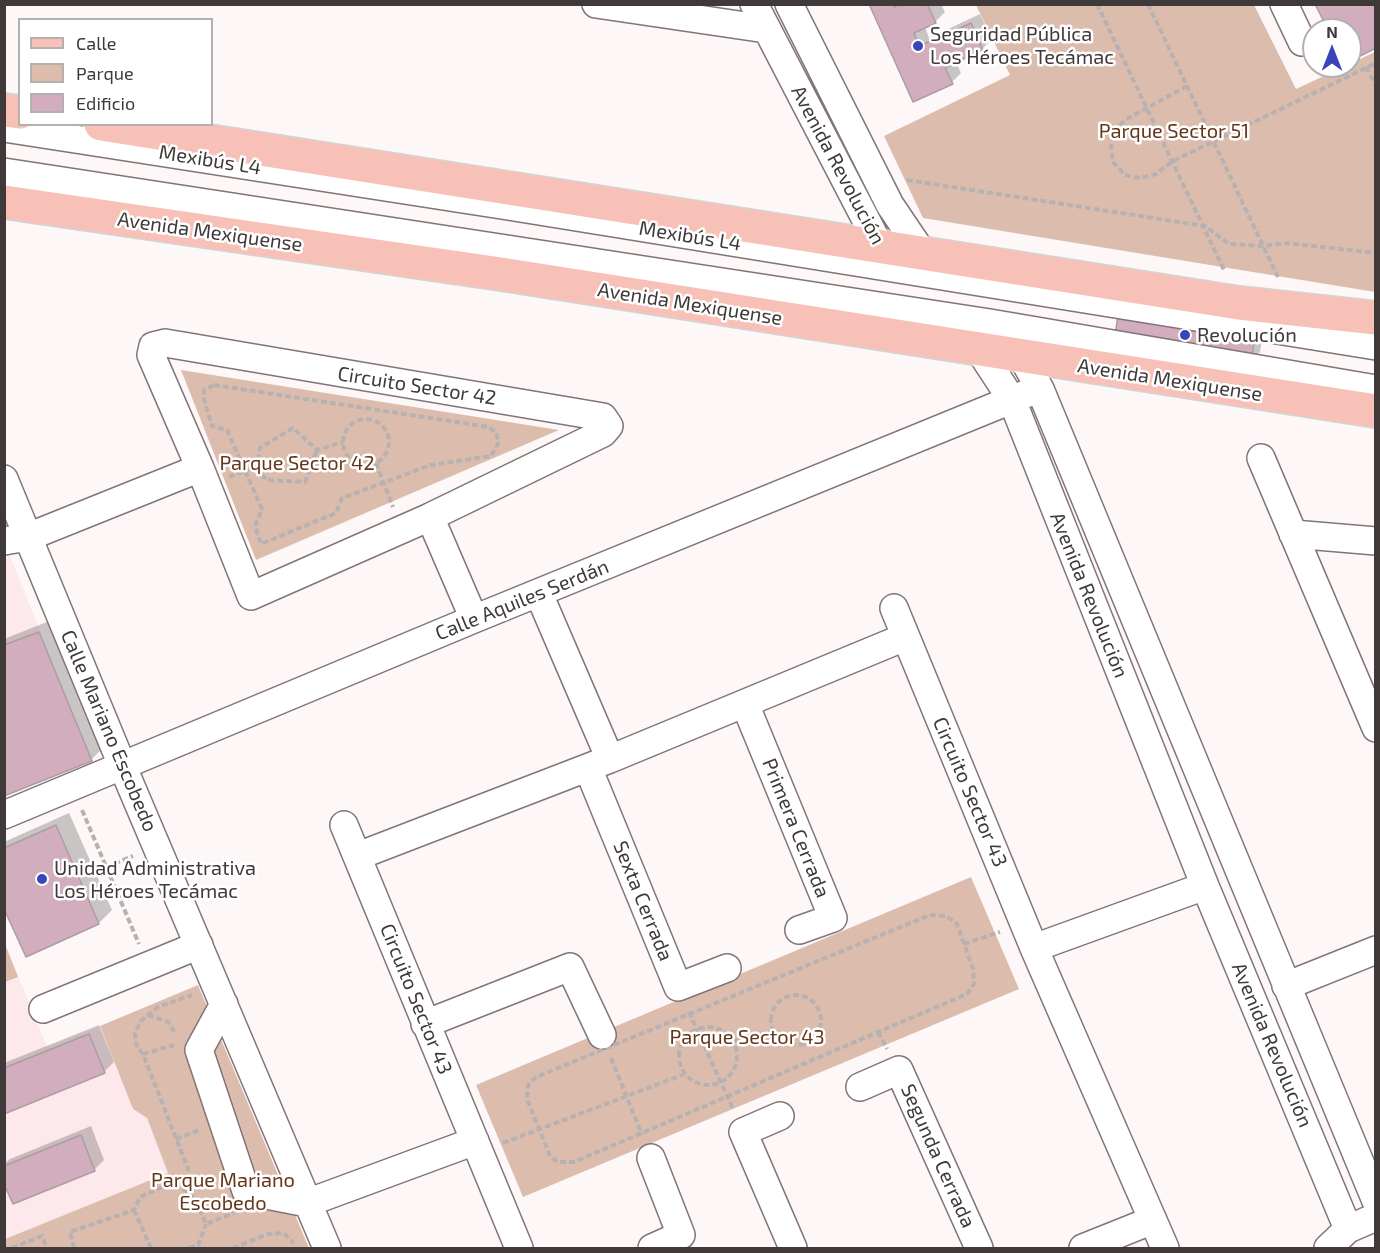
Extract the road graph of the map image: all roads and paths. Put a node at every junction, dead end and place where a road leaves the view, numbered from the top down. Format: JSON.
{"nodes":[{"id":1,"x":596,"y":4,"type":"edge"},
{"id":2,"x":754,"y":4,"type":"edge"},
{"id":3,"x":1097,"y":4,"type":"edge"},
{"id":4,"x":1148,"y":4,"type":"edge"},
{"id":5,"x":1284,"y":4,"type":"edge"},
{"id":6,"x":800,"y":8,"type":"edge"},
{"id":7,"x":766,"y":28,"type":"junction"},
{"id":8,"x":1302,"y":42,"type":"dead end"},
{"id":9,"x":1376,"y":63,"type":"edge"},
{"id":10,"x":1366,"y":67,"type":"junction"},
{"id":11,"x":1187,"y":86,"type":"junction"},
{"id":12,"x":1376,"y":86,"type":"edge"},
{"id":13,"x":1147,"y":108,"type":"junction"},
{"id":14,"x":114,"y":126,"type":"edge"},
{"id":15,"x":4,"y":128,"type":"edge"},
{"id":16,"x":1214,"y":141,"type":"junction"},
{"id":17,"x":1173,"y":161,"type":"junction"},
{"id":18,"x":4,"y":171,"type":"edge"},
{"id":19,"x":876,"y":176,"type":"junction"},
{"id":20,"x":4,"y":202,"type":"edge"},
{"id":21,"x":1205,"y":226,"type":"junction"},
{"id":22,"x":879,"y":245,"type":"junction"},
{"id":23,"x":1263,"y":246,"type":"junction"},
{"id":24,"x":1376,"y":253,"type":"edge"},
{"id":25,"x":912,"y":261,"type":"junction"},
{"id":26,"x":947,"y":277,"type":"junction"},
{"id":27,"x":1239,"y":303,"type":"junction"},
{"id":28,"x":1293,"y":309,"type":"junction"},
{"id":29,"x":945,"y":316,"type":"junction"},
{"id":30,"x":1376,"y":318,"type":"edge"},
{"id":31,"x":984,"y":335,"type":"junction"},
{"id":32,"x":1376,"y":346,"type":"edge"},
{"id":33,"x":1022,"y":357,"type":"junction"},
{"id":34,"x":1040,"y":388,"type":"junction"},
{"id":35,"x":1376,"y":389,"type":"edge"},
{"id":36,"x":1012,"y":400,"type":"junction"},
{"id":37,"x":1376,"y":411,"type":"edge"},
{"id":38,"x":343,"y":442,"type":"junction"},
{"id":39,"x":317,"y":450,"type":"junction"},
{"id":40,"x":1261,"y":458,"type":"dead end"},
{"id":41,"x":376,"y":463,"type":"junction"},
{"id":42,"x":257,"y":466,"type":"junction"},
{"id":43,"x":245,"y":471,"type":"junction"},
{"id":44,"x":203,"y":476,"type":"junction"},
{"id":45,"x":4,"y":479,"type":"edge"},
{"id":46,"x":384,"y":482,"type":"junction"},
{"id":47,"x":430,"y":517,"type":"junction"},
{"id":48,"x":402,"y":529,"type":"junction"},
{"id":49,"x":1293,"y":534,"type":"junction"},
{"id":50,"x":16,"y":539,"type":"edge"},
{"id":51,"x":1376,"y":541,"type":"edge"},
{"id":52,"x":539,"y":594,"type":"junction"},
{"id":53,"x":894,"y":608,"type":"dead end"},
{"id":54,"x":474,"y":619,"type":"junction"},
{"id":55,"x":905,"y":637,"type":"junction"},
{"id":56,"x":746,"y":704,"type":"junction"},
{"id":57,"x":1376,"y":728,"type":"edge"},
{"id":58,"x":599,"y":763,"type":"junction"},
{"id":59,"x":122,"y":765,"type":"junction"},
{"id":60,"x":72,"y":787,"type":"junction"},
{"id":61,"x":4,"y":815,"type":"edge"},
{"id":62,"x":345,"y":825,"type":"dead end"},
{"id":63,"x":358,"y":856,"type":"junction"},
{"id":64,"x":1205,"y":886,"type":"junction"},
{"id":65,"x":1024,"y":923,"type":"junction"},
{"id":66,"x":799,"y":930,"type":"dead end"},
{"id":67,"x":964,"y":944,"type":"junction"},
{"id":68,"x":199,"y":945,"type":"junction"},
{"id":69,"x":1034,"y":948,"type":"junction"},
{"id":70,"x":1376,"y":950,"type":"edge"},
{"id":71,"x":149,"y":966,"type":"junction"},
{"id":72,"x":727,"y":968,"type":"dead end"},
{"id":73,"x":1286,"y":986,"type":"junction"},
{"id":74,"x":678,"y":987,"type":"junction"},
{"id":75,"x":220,"y":995,"type":"junction"},
{"id":76,"x":43,"y":1009,"type":"dead end"},
{"id":77,"x":690,"y":1014,"type":"junction"},
{"id":78,"x":148,"y":1015,"type":"junction"},
{"id":79,"x":425,"y":1024,"type":"junction"},
{"id":80,"x":697,"y":1029,"type":"junction"},
{"id":81,"x":773,"y":1031,"type":"junction"},
{"id":82,"x":734,"y":1041,"type":"junction"},
{"id":83,"x":604,"y":1042,"type":"junction"},
{"id":84,"x":178,"y":1044,"type":"dead end"},
{"id":85,"x":685,"y":1074,"type":"junction"},
{"id":86,"x":721,"y":1082,"type":"junction"},
{"id":87,"x":860,"y":1087,"type":"dead end"},
{"id":88,"x":728,"y":1096,"type":"junction"},
{"id":89,"x":627,"y":1097,"type":"junction"},
{"id":90,"x":780,"y":1116,"type":"dead end"},
{"id":91,"x":539,"y":1130,"type":"junction"},
{"id":92,"x":744,"y":1132,"type":"junction"},
{"id":93,"x":641,"y":1133,"type":"junction"},
{"id":94,"x":477,"y":1146,"type":"junction"},
{"id":95,"x":651,"y":1158,"type":"joint"},
{"id":96,"x":183,"y":1190,"type":"junction"},
{"id":97,"x":1376,"y":1200,"type":"edge"},
{"id":98,"x":307,"y":1203,"type":"junction"},
{"id":99,"x":134,"y":1210,"type":"junction"},
{"id":100,"x":236,"y":1212,"type":"dead end"},
{"id":101,"x":1376,"y":1216,"type":"edge"},
{"id":102,"x":1153,"y":1220,"type":"junction"},
{"id":103,"x":206,"y":1224,"type":"junction"},
{"id":104,"x":1348,"y":1229,"type":"junction"},
{"id":105,"x":12,"y":1248,"type":"edge"},
{"id":106,"x":47,"y":1248,"type":"edge"},
{"id":107,"x":74,"y":1248,"type":"edge"},
{"id":108,"x":151,"y":1248,"type":"edge"},
{"id":109,"x":189,"y":1248,"type":"edge"},
{"id":110,"x":233,"y":1248,"type":"edge"},
{"id":111,"x":296,"y":1248,"type":"edge"},
{"id":112,"x":327,"y":1248,"type":"edge"},
{"id":113,"x":519,"y":1248,"type":"edge"},
{"id":114,"x":652,"y":1248,"type":"edge"},
{"id":115,"x":793,"y":1248,"type":"edge"},
{"id":116,"x":979,"y":1248,"type":"edge"},
{"id":117,"x":1083,"y":1248,"type":"edge"},
{"id":118,"x":1165,"y":1248,"type":"edge"},
{"id":119,"x":1328,"y":1248,"type":"edge"}],
"edges":[{"from":1,"to":7,"type":"street"},
{"from":2,"to":7,"type":"street","name":"Avenida Revolución"},
{"from":3,"to":13,"type":"path"},
{"from":4,"to":11,"type":"path"},
{"from":5,"to":8,"type":"street"},
{"from":6,"to":19,"type":"street","name":"Avenida Revolución"},
{"from":7,"to":22,"type":"street","name":"Avenida Revolución"},
{"from":9,"to":10,"type":"path"},
{"from":10,"to":12,"type":"path"},
{"from":10,"to":16,"type":"path"},
{"from":11,"to":13,"type":"path"},
{"from":11,"to":16,"type":"path"},
{"from":13,"to":17,"type":"path"},
{"from":13,"to":17,"type":"path"},
{"from":14,"to":22,"type":"main road"},
{"from":15,"to":25,"type":"street","name":"Mexibús L4"},
{"from":16,"to":17,"type":"path"},
{"from":16,"to":23,"type":"path"},
{"from":17,"to":21,"type":"path"},
{"from":18,"to":29,"type":"street","name":"Mexibús L4"},
{"from":19,"to":21,"type":"path"},
{"from":19,"to":25,"type":"street","name":"Avenida Revolución"},
{"from":20,"to":31,"type":"main road","name":"Avenida Mexiquense"},
{"from":21,"to":23,"type":"path"},
{"from":21,"to":27,"type":"path"},
{"from":22,"to":25,"type":"main road"},
{"from":23,"to":24,"type":"path"},
{"from":23,"to":28,"type":"path"},
{"from":25,"to":26,"type":"street","name":"Avenida Revolución"},
{"from":25,"to":27,"type":"main road"},
{"from":25,"to":29,"type":"street","name":"Avenida Revolución"},
{"from":26,"to":31,"type":"street","name":"Avenida Revolución"},
{"from":26,"to":32,"type":"street"},
{"from":27,"to":28,"type":"main road"},
{"from":28,"to":30,"type":"main road"},
{"from":29,"to":31,"type":"street","name":"Avenida Revolución"},
{"from":31,"to":33,"type":"main road","name":"Avenida Mexiquense"},
{"from":31,"to":35,"type":"street"},
{"from":31,"to":36,"type":"street","name":"Avenida Revolución"},
{"from":33,"to":34,"type":"street","name":"Avenida Revolución"},
{"from":33,"to":37,"type":"main road","name":"Avenida Mexiquense"},
{"from":34,"to":36,"type":"street","name":"Calle Aquiles Serdán"},
{"from":34,"to":73,"type":"street","name":"Avenida Revolución"},
{"from":36,"to":52,"type":"street","name":"Calle Aquiles Serdán"},
{"from":36,"to":64,"type":"street","name":"Avenida Revolución"},
{"from":38,"to":39,"type":"path"},
{"from":38,"to":41,"type":"path"},
{"from":38,"to":41,"type":"path"},
{"from":39,"to":42,"type":"path"},
{"from":39,"to":42,"type":"path"},
{"from":40,"to":49,"type":"street"},
{"from":41,"to":46,"type":"path"},
{"from":42,"to":43,"type":"path"},
{"from":43,"to":44,"type":"path"},
{"from":43,"to":46,"type":"path"},
{"from":43,"to":46,"type":"path"},
{"from":44,"to":47,"type":"street","name":"Circuito Sector 42"},
{"from":44,"to":48,"type":"street","name":"Circuito Sector 42"},
{"from":44,"to":50,"type":"street"},
{"from":45,"to":50,"type":"street","name":"Calle Mariano Escobedo"},
{"from":46,"to":48,"type":"path"},
{"from":47,"to":48,"type":"street","name":"Circuito Sector 42"},
{"from":47,"to":54,"type":"street"},
{"from":49,"to":51,"type":"street"},
{"from":49,"to":57,"type":"street"},
{"from":50,"to":59,"type":"street","name":"Calle Mariano Escobedo"},
{"from":52,"to":54,"type":"street","name":"Calle Aquiles Serdán"},
{"from":52,"to":58,"type":"street"},
{"from":53,"to":55,"type":"street","name":"Circuito Sector 43"},
{"from":54,"to":59,"type":"street","name":"Calle Aquiles Serdán"},
{"from":55,"to":56,"type":"street"},
{"from":55,"to":65,"type":"street","name":"Circuito Sector 43"},
{"from":56,"to":58,"type":"street"},
{"from":56,"to":66,"type":"street","name":"Primera Cerrada"},
{"from":58,"to":63,"type":"street"},
{"from":58,"to":74,"type":"street","name":"Sexta Cerrada"},
{"from":59,"to":60,"type":"street","name":"Calle Aquiles Serdán"},
{"from":59,"to":68,"type":"street","name":"Calle Mariano Escobedo"},
{"from":60,"to":61,"type":"street","name":"Calle Aquiles Serdán"},
{"from":60,"to":71,"type":"path"},
{"from":62,"to":63,"type":"street","name":"Circuito Sector 43"},
{"from":63,"to":79,"type":"street","name":"Circuito Sector 43"},
{"from":64,"to":69,"type":"street"},
{"from":64,"to":104,"type":"street","name":"Avenida Revolución"},
{"from":65,"to":67,"type":"path"},
{"from":65,"to":69,"type":"street","name":"Circuito Sector 43"},
{"from":67,"to":77,"type":"path"},
{"from":67,"to":88,"type":"path"},
{"from":68,"to":71,"type":"street"},
{"from":68,"to":75,"type":"street","name":"Calle Mariano Escobedo"},
{"from":69,"to":102,"type":"street","name":"Circuito Sector 43"},
{"from":70,"to":73,"type":"street"},
{"from":71,"to":76,"type":"street"},
{"from":72,"to":74,"type":"street","name":"Sexta Cerrada"},
{"from":73,"to":97,"type":"street","name":"Avenida Revolución"},
{"from":74,"to":77,"type":"path"},
{"from":75,"to":78,"type":"path"},
{"from":75,"to":98,"type":"street","name":"Calle Mariano Escobedo"},
{"from":75,"to":98,"type":"street"},
{"from":77,"to":80,"type":"path"},
{"from":77,"to":83,"type":"path"},
{"from":78,"to":84,"type":"path"},
{"from":78,"to":96,"type":"path"},
{"from":79,"to":83,"type":"street"},
{"from":79,"to":94,"type":"street","name":"Circuito Sector 43"},
{"from":80,"to":82,"type":"path"},
{"from":80,"to":85,"type":"path"},
{"from":80,"to":86,"type":"path"},
{"from":81,"to":81,"type":"path"},
{"from":81,"to":82,"type":"path"},
{"from":82,"to":86,"type":"path"},
{"from":83,"to":89,"type":"path"},
{"from":83,"to":91,"type":"path"},
{"from":85,"to":86,"type":"path"},
{"from":85,"to":89,"type":"path"},
{"from":86,"to":88,"type":"path"},
{"from":87,"to":116,"type":"street","name":"Segunda Cerrada"},
{"from":88,"to":92,"type":"path"},
{"from":88,"to":93,"type":"path"},
{"from":89,"to":91,"type":"path"},
{"from":89,"to":93,"type":"path"},
{"from":90,"to":92,"type":"street"},
{"from":91,"to":93,"type":"path"},
{"from":91,"to":94,"type":"path"},
{"from":92,"to":115,"type":"street"},
{"from":93,"to":95,"type":"path"},
{"from":94,"to":98,"type":"street"},
{"from":94,"to":113,"type":"street","name":"Circuito Sector 43"},
{"from":95,"to":114,"type":"street"},
{"from":96,"to":99,"type":"path"},
{"from":96,"to":103,"type":"path"},
{"from":98,"to":112,"type":"street","name":"Calle Mariano Escobedo"},
{"from":99,"to":107,"type":"path"},
{"from":99,"to":108,"type":"path"},
{"from":100,"to":103,"type":"path"},
{"from":101,"to":104,"type":"street"},
{"from":102,"to":117,"type":"street"},
{"from":102,"to":118,"type":"street","name":"Circuito Sector 43"},
{"from":103,"to":109,"type":"path"},
{"from":104,"to":119,"type":"street"},
{"from":105,"to":106,"type":"path"},
{"from":110,"to":111,"type":"path"}]}
